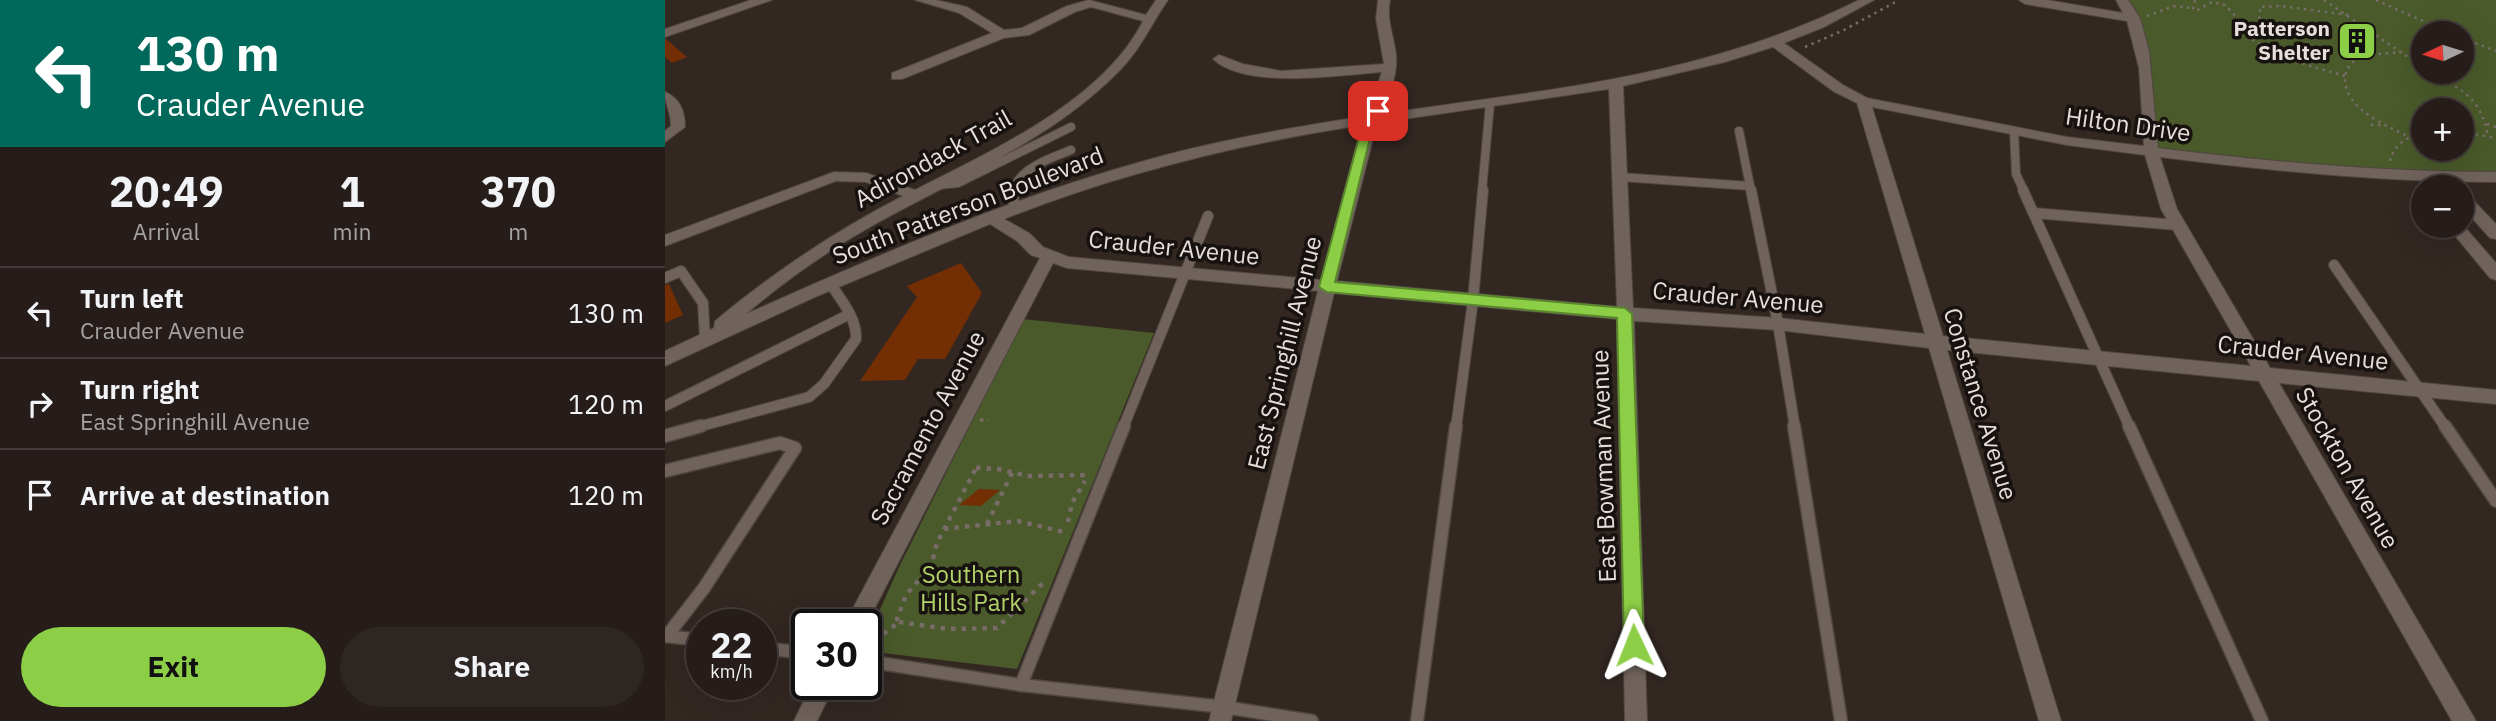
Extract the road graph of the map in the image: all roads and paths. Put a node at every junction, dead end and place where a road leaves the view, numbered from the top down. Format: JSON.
{"nodes":[{"id":1,"x":767,"y":0,"type":"edge"},
{"id":2,"x":921,"y":0,"type":"edge"},
{"id":3,"x":1162,"y":0,"type":"edge"},
{"id":4,"x":1384,"y":0,"type":"edge"},
{"id":5,"x":1868,"y":0,"type":"edge"},
{"id":6,"x":1899,"y":0,"type":"edge"},
{"id":7,"x":2025,"y":0,"type":"edge"},
{"id":8,"x":2122,"y":0,"type":"edge"},
{"id":9,"x":2195,"y":0,"type":"edge"},
{"id":10,"x":2324,"y":0,"type":"edge"},
{"id":11,"x":2376,"y":0,"type":"edge"},
{"id":12,"x":748,"y":2,"type":"edge"},
{"id":13,"x":2193,"y":8,"type":"junction"},
{"id":14,"x":2349,"y":15,"type":"junction"},
{"id":15,"x":1149,"y":19,"type":"junction"},
{"id":16,"x":2134,"y":19,"type":"junction"},
{"id":17,"x":2423,"y":21,"type":"edge"},
{"id":18,"x":2251,"y":32,"type":"junction"},
{"id":19,"x":665,"y":33,"type":"edge"},
{"id":20,"x":1002,"y":34,"type":"junction"},
{"id":21,"x":1775,"y":42,"type":"junction"},
{"id":22,"x":2475,"y":43,"type":"edge"},
{"id":23,"x":2357,"y":48,"type":"dead end"},
{"id":24,"x":2496,"y":51,"type":"edge"},
{"id":25,"x":2402,"y":52,"type":"junction"},
{"id":26,"x":1790,"y":53,"type":"junction"},
{"id":27,"x":1219,"y":59,"type":"dead end"},
{"id":28,"x":2360,"y":59,"type":"junction"},
{"id":29,"x":2411,"y":59,"type":"edge"},
{"id":30,"x":1389,"y":67,"type":"junction"},
{"id":31,"x":897,"y":76,"type":"dead end"},
{"id":32,"x":2345,"y":76,"type":"junction"},
{"id":33,"x":2451,"y":84,"type":"edge"},
{"id":34,"x":1616,"y":85,"type":"junction"},
{"id":35,"x":665,"y":96,"type":"edge"},
{"id":36,"x":1863,"y":102,"type":"junction"},
{"id":37,"x":1490,"y":103,"type":"junction"},
{"id":38,"x":1370,"y":119,"type":"junction"},
{"id":39,"x":2386,"y":124,"type":"junction"},
{"id":40,"x":2487,"y":124,"type":"junction"},
{"id":41,"x":2371,"y":125,"type":"dead end"},
{"id":42,"x":1071,"y":127,"type":"dead end"},
{"id":43,"x":2496,"y":127,"type":"edge"},
{"id":44,"x":1739,"y":131,"type":"dead end"},
{"id":45,"x":2014,"y":131,"type":"junction"},
{"id":46,"x":2474,"y":134,"type":"edge"},
{"id":47,"x":2488,"y":136,"type":"junction"},
{"id":48,"x":2409,"y":137,"type":"joint"},
{"id":49,"x":665,"y":138,"type":"edge"},
{"id":50,"x":2496,"y":138,"type":"edge"},
{"id":51,"x":1071,"y":150,"type":"dead end"},
{"id":52,"x":2152,"y":151,"type":"junction"},
{"id":53,"x":2396,"y":176,"type":"junction"},
{"id":54,"x":1620,"y":177,"type":"junction"},
{"id":55,"x":2496,"y":177,"type":"edge"},
{"id":56,"x":2474,"y":179,"type":"edge"},
{"id":57,"x":2411,"y":180,"type":"edge"},
{"id":58,"x":938,"y":185,"type":"junction"},
{"id":59,"x":1750,"y":186,"type":"junction"},
{"id":60,"x":916,"y":196,"type":"junction"},
{"id":61,"x":1013,"y":208,"type":"junction"},
{"id":62,"x":2474,"y":210,"type":"edge"},
{"id":63,"x":2034,"y":212,"type":"junction"},
{"id":64,"x":1208,"y":216,"type":"dead end"},
{"id":65,"x":989,"y":217,"type":"junction"},
{"id":66,"x":2178,"y":225,"type":"junction"},
{"id":67,"x":2496,"y":234,"type":"edge"},
{"id":68,"x":2465,"y":238,"type":"edge"},
{"id":69,"x":665,"y":241,"type":"edge"},
{"id":70,"x":1048,"y":258,"type":"junction"},
{"id":71,"x":2334,"y":265,"type":"dead end"},
{"id":72,"x":2496,"y":274,"type":"edge"},
{"id":73,"x":1185,"y":275,"type":"junction"},
{"id":74,"x":665,"y":278,"type":"edge"},
{"id":75,"x":830,"y":283,"type":"junction"},
{"id":76,"x":1327,"y":287,"type":"junction"},
{"id":77,"x":1472,"y":300,"type":"junction"},
{"id":78,"x":1625,"y":314,"type":"junction"},
{"id":79,"x":848,"y":315,"type":"junction"},
{"id":80,"x":1778,"y":324,"type":"junction"},
{"id":81,"x":705,"y":339,"type":"junction"},
{"id":82,"x":1935,"y":342,"type":"junction"},
{"id":83,"x":2100,"y":358,"type":"junction"},
{"id":84,"x":665,"y":359,"type":"edge"},
{"id":85,"x":2265,"y":374,"type":"junction"},
{"id":86,"x":2418,"y":390,"type":"junction"},
{"id":87,"x":2496,"y":397,"type":"edge"},
{"id":88,"x":665,"y":406,"type":"edge"},
{"id":89,"x":665,"y":436,"type":"edge"},
{"id":90,"x":665,"y":471,"type":"edge"},
{"id":91,"x":1012,"y":473,"type":"junction"},
{"id":92,"x":1088,"y":475,"type":"junction"},
{"id":93,"x":1104,"y":477,"type":"junction"},
{"id":94,"x":2496,"y":500,"type":"edge"},
{"id":95,"x":986,"y":524,"type":"junction"},
{"id":96,"x":944,"y":529,"type":"junction"},
{"id":97,"x":1047,"y":576,"type":"dead end"},
{"id":98,"x":863,"y":609,"type":"edge"},
{"id":99,"x":899,"y":622,"type":"junction"},
{"id":100,"x":666,"y":636,"type":"edge"},
{"id":101,"x":882,"y":636,"type":"edge"},
{"id":102,"x":686,"y":638,"type":"edge"},
{"id":103,"x":882,"y":663,"type":"edge"},
{"id":104,"x":1021,"y":685,"type":"junction"},
{"id":105,"x":816,"y":700,"type":"edge"},
{"id":106,"x":1222,"y":714,"type":"edge"},
{"id":107,"x":805,"y":721,"type":"edge"},
{"id":108,"x":1312,"y":721,"type":"edge"},
{"id":109,"x":1417,"y":721,"type":"edge"},
{"id":110,"x":1636,"y":721,"type":"edge"},
{"id":111,"x":1842,"y":721,"type":"edge"},
{"id":112,"x":2050,"y":721,"type":"edge"},
{"id":113,"x":2262,"y":721,"type":"edge"},
{"id":114,"x":2465,"y":721,"type":"edge"}],
"edges":[{"from":1,"to":12,"type":"street"},
{"from":2,"to":20,"type":"street"},
{"from":3,"to":15,"type":"street","name":"Adirondack Trail"},
{"from":4,"to":30,"type":"street","name":"East Springhill Avenue"},
{"from":5,"to":21,"type":"street","name":"South Patterson Boulevard"},
{"from":6,"to":26,"type":"path"},
{"from":7,"to":16,"type":"street"},
{"from":8,"to":16,"type":"street","name":"Stockton Avenue"},
{"from":9,"to":13,"type":"path"},
{"from":10,"to":14,"type":"path"},
{"from":11,"to":17,"type":"path"},
{"from":12,"to":19,"type":"street"},
{"from":13,"to":16,"type":"path"},
{"from":13,"to":18,"type":"path"},
{"from":14,"to":18,"type":"path"},
{"from":14,"to":25,"type":"path"},
{"from":15,"to":20,"type":"street"},
{"from":15,"to":58,"type":"street","name":"Adirondack Trail"},
{"from":16,"to":52,"type":"street","name":"Stockton Avenue"},
{"from":18,"to":32,"type":"path"},
{"from":20,"to":31,"type":"street"},
{"from":21,"to":26,"type":"street","name":"Hilton Drive"},
{"from":21,"to":34,"type":"street","name":"South Patterson Boulevard"},
{"from":22,"to":24,"type":"path"},
{"from":23,"to":28,"type":"path"},
{"from":25,"to":28,"type":"path"},
{"from":25,"to":29,"type":"path"},
{"from":26,"to":36,"type":"street","name":"Hilton Drive"},
{"from":27,"to":30,"type":"street"},
{"from":28,"to":32,"type":"path"},
{"from":30,"to":38,"type":"street","name":"East Springhill Avenue"},
{"from":32,"to":39,"type":"path"},
{"from":33,"to":40,"type":"path"},
{"from":34,"to":37,"type":"street","name":"South Patterson Boulevard"},
{"from":34,"to":54,"type":"street","name":"East Bowman Avenue"},
{"from":35,"to":49,"type":"street"},
{"from":36,"to":45,"type":"street","name":"Hilton Drive"},
{"from":36,"to":82,"type":"street","name":"Constance Avenue"},
{"from":37,"to":38,"type":"street","name":"South Patterson Boulevard"},
{"from":37,"to":77,"type":"lane"},
{"from":38,"to":61,"type":"street","name":"South Patterson Boulevard"},
{"from":38,"to":76,"type":"street","name":"East Springhill Avenue"},
{"from":39,"to":41,"type":"path"},
{"from":39,"to":48,"type":"path"},
{"from":40,"to":43,"type":"path"},
{"from":40,"to":47,"type":"path"},
{"from":42,"to":58,"type":"lane"},
{"from":44,"to":59,"type":"lane"},
{"from":45,"to":52,"type":"street","name":"Hilton Drive"},
{"from":45,"to":63,"type":"lane"},
{"from":46,"to":47,"type":"path"},
{"from":47,"to":50,"type":"path"},
{"from":48,"to":53,"type":"path"},
{"from":51,"to":61,"type":"lane"},
{"from":52,"to":53,"type":"street","name":"Hilton Drive"},
{"from":52,"to":66,"type":"street","name":"Stockton Avenue"},
{"from":53,"to":57,"type":"street","name":"Hilton Drive"},
{"from":54,"to":59,"type":"lane"},
{"from":54,"to":78,"type":"street","name":"East Bowman Avenue"},
{"from":55,"to":56,"type":"street","name":"Hilton Drive"},
{"from":58,"to":60,"type":"street","name":"Adirondack Trail"},
{"from":59,"to":80,"type":"lane"},
{"from":60,"to":69,"type":"street"},
{"from":60,"to":81,"type":"street","name":"Adirondack Trail"},
{"from":61,"to":65,"type":"street","name":"South Patterson Boulevard"},
{"from":62,"to":67,"type":"street"},
{"from":63,"to":66,"type":"lane"},
{"from":63,"to":83,"type":"lane"},
{"from":64,"to":73,"type":"lane"},
{"from":65,"to":70,"type":"street"},
{"from":65,"to":75,"type":"street","name":"South Patterson Boulevard"},
{"from":66,"to":85,"type":"street","name":"Stockton Avenue"},
{"from":68,"to":72,"type":"street"},
{"from":70,"to":73,"type":"street","name":"Crauder Avenue"},
{"from":70,"to":98,"type":"street","name":"Sacramento Avenue"},
{"from":71,"to":86,"type":"lane"},
{"from":73,"to":76,"type":"street","name":"Crauder Avenue"},
{"from":73,"to":93,"type":"lane"},
{"from":74,"to":81,"type":"lane"},
{"from":75,"to":79,"type":"lane"},
{"from":75,"to":81,"type":"street","name":"South Patterson Boulevard"},
{"from":76,"to":77,"type":"street","name":"Crauder Avenue"},
{"from":76,"to":106,"type":"street","name":"East Springhill Avenue"},
{"from":77,"to":78,"type":"street","name":"Crauder Avenue"},
{"from":77,"to":109,"type":"lane"},
{"from":78,"to":80,"type":"street","name":"Crauder Avenue"},
{"from":78,"to":110,"type":"street","name":"East Bowman Avenue"},
{"from":79,"to":88,"type":"lane"},
{"from":79,"to":89,"type":"lane"},
{"from":80,"to":82,"type":"street","name":"Crauder Avenue"},
{"from":80,"to":111,"type":"lane"},
{"from":81,"to":84,"type":"street","name":"South Patterson Boulevard"},
{"from":82,"to":83,"type":"street","name":"Crauder Avenue"},
{"from":82,"to":112,"type":"street","name":"Constance Avenue"},
{"from":83,"to":85,"type":"street","name":"Crauder Avenue"},
{"from":83,"to":113,"type":"lane"},
{"from":85,"to":86,"type":"street","name":"Crauder Avenue"},
{"from":85,"to":114,"type":"street","name":"Stockton Avenue"},
{"from":86,"to":87,"type":"street","name":"Crauder Avenue"},
{"from":86,"to":94,"type":"lane"},
{"from":90,"to":100,"type":"lane"},
{"from":91,"to":92,"type":"path"},
{"from":91,"to":95,"type":"path"},
{"from":91,"to":96,"type":"path"},
{"from":92,"to":93,"type":"path"},
{"from":92,"to":95,"type":"path"},
{"from":93,"to":104,"type":"lane"},
{"from":95,"to":96,"type":"path"},
{"from":96,"to":99,"type":"path"},
{"from":97,"to":99,"type":"path"},
{"from":99,"to":101,"type":"path"},
{"from":100,"to":102,"type":"lane"},
{"from":103,"to":104,"type":"lane"},
{"from":104,"to":106,"type":"lane"},
{"from":105,"to":107,"type":"street"},
{"from":106,"to":108,"type":"lane"}]}
